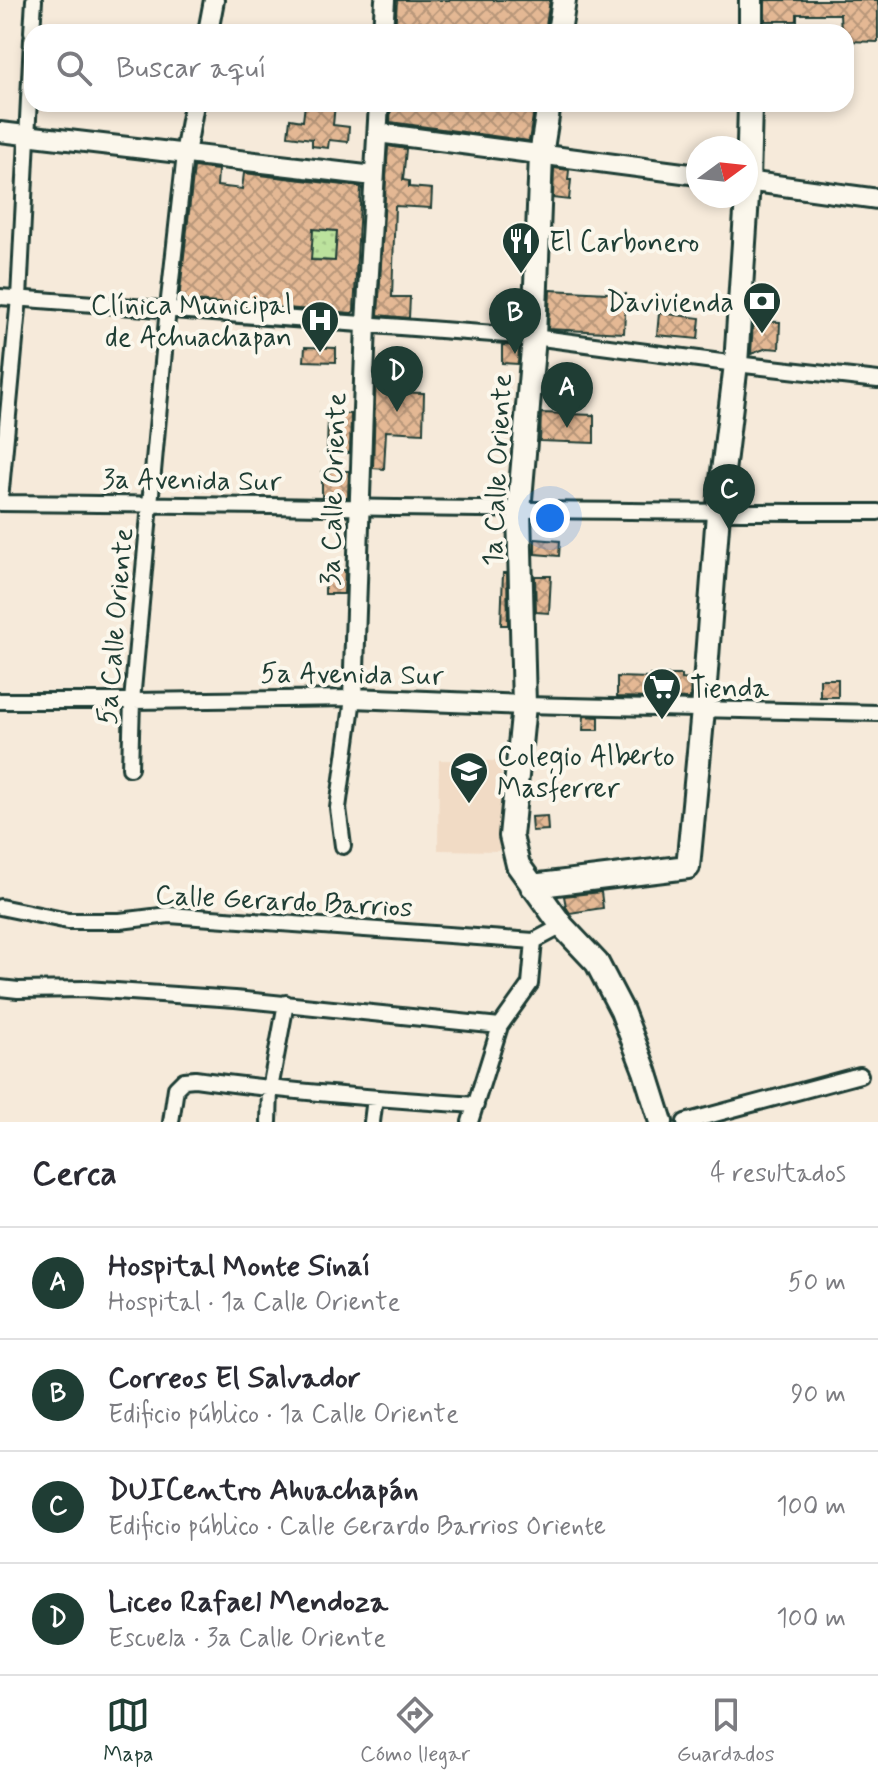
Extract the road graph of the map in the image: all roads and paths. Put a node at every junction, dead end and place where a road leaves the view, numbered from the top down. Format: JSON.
{"nodes":[{"id":1,"x":34,"y":0,"type":"edge"},
{"id":2,"x":214,"y":0,"type":"edge"},
{"id":3,"x":385,"y":0,"type":"edge"},
{"id":4,"x":564,"y":0,"type":"edge"},
{"id":5,"x":751,"y":0,"type":"edge"},
{"id":6,"x":32,"y":24,"type":"edge"},
{"id":7,"x":210,"y":24,"type":"edge"},
{"id":8,"x":384,"y":24,"type":"edge"},
{"id":9,"x":560,"y":24,"type":"edge"},
{"id":10,"x":751,"y":24,"type":"edge"},
{"id":11,"x":27,"y":112,"type":"edge"},
{"id":12,"x":193,"y":112,"type":"edge"},
{"id":13,"x":379,"y":112,"type":"edge"},
{"id":14,"x":548,"y":112,"type":"edge"},
{"id":15,"x":750,"y":112,"type":"edge"},
{"id":16,"x":0,"y":132,"type":"edge"},
{"id":17,"x":378,"y":133,"type":"junction"},
{"id":18,"x":26,"y":135,"type":"junction"},
{"id":19,"x":749,"y":136,"type":"edge"},
{"id":20,"x":185,"y":154,"type":"junction"},
{"id":21,"x":541,"y":155,"type":"junction"},
{"id":22,"x":686,"y":173,"type":"edge"},
{"id":23,"x":374,"y":176,"type":"junction"},
{"id":24,"x":758,"y":183,"type":"edge"},
{"id":25,"x":878,"y":199,"type":"edge"},
{"id":26,"x":745,"y":208,"type":"edge"},
{"id":27,"x":0,"y":297,"type":"edge"},
{"id":28,"x":19,"y":298,"type":"junction"},
{"id":29,"x":168,"y":308,"type":"junction"},
{"id":30,"x":366,"y":323,"type":"junction"},
{"id":31,"x":534,"y":337,"type":"junction"},
{"id":32,"x":736,"y":364,"type":"junction"},
{"id":33,"x":878,"y":380,"type":"edge"},
{"id":34,"x":0,"y":502,"type":"edge"},
{"id":35,"x":150,"y":504,"type":"junction"},
{"id":36,"x":359,"y":507,"type":"junction"},
{"id":37,"x":519,"y":511,"type":"junction"},
{"id":38,"x":878,"y":512,"type":"edge"},
{"id":39,"x":718,"y":513,"type":"junction"},
{"id":40,"x":353,"y":698,"type":"junction"},
{"id":41,"x":0,"y":701,"type":"edge"},
{"id":42,"x":132,"y":701,"type":"junction"},
{"id":43,"x":524,"y":705,"type":"junction"},
{"id":44,"x":703,"y":710,"type":"junction"},
{"id":45,"x":878,"y":713,"type":"edge"},
{"id":46,"x":130,"y":768,"type":"dead end"},
{"id":47,"x":343,"y":846,"type":"dead end"},
{"id":48,"x":532,"y":886,"type":"junction"},
{"id":49,"x":0,"y":907,"type":"edge"},
{"id":50,"x":562,"y":926,"type":"junction"},
{"id":51,"x":534,"y":941,"type":"junction"},
{"id":52,"x":0,"y":988,"type":"edge"},
{"id":53,"x":286,"y":1003,"type":"junction"},
{"id":54,"x":500,"y":1026,"type":"junction"},
{"id":55,"x":860,"y":1075,"type":"dead end"},
{"id":56,"x":270,"y":1089,"type":"junction"},
{"id":57,"x":375,"y":1098,"type":"junction"},
{"id":58,"x":476,"y":1105,"type":"junction"},
{"id":59,"x":171,"y":1122,"type":"edge"},
{"id":60,"x":269,"y":1122,"type":"edge"},
{"id":61,"x":372,"y":1122,"type":"edge"},
{"id":62,"x":470,"y":1122,"type":"edge"},
{"id":63,"x":661,"y":1122,"type":"edge"},
{"id":64,"x":685,"y":1122,"type":"edge"}],
"edges":[{"from":1,"to":6,"type":"street"},
{"from":2,"to":7,"type":"street"},
{"from":3,"to":8,"type":"street"},
{"from":4,"to":9,"type":"main road"},
{"from":5,"to":10,"type":"main road"},
{"from":11,"to":18,"type":"street"},
{"from":12,"to":20,"type":"street"},
{"from":13,"to":17,"type":"street","name":"3a Calle Oriente"},
{"from":14,"to":21,"type":"main road","name":"1a Calle Oriente"},
{"from":15,"to":19,"type":"main road"},
{"from":16,"to":18,"type":"street"},
{"from":17,"to":21,"type":"street"},
{"from":17,"to":23,"type":"street","name":"3a Calle Oriente"},
{"from":18,"to":20,"type":"street"},
{"from":18,"to":28,"type":"street"},
{"from":20,"to":23,"type":"street"},
{"from":20,"to":29,"type":"street","name":"5a Calle Oriente"},
{"from":21,"to":22,"type":"street"},
{"from":21,"to":31,"type":"main road","name":"1a Calle Oriente"},
{"from":23,"to":30,"type":"street","name":"3a Calle Oriente"},
{"from":24,"to":25,"type":"street"},
{"from":26,"to":32,"type":"main road"},
{"from":27,"to":28,"type":"street"},
{"from":28,"to":29,"type":"street"},
{"from":28,"to":34,"type":"street"},
{"from":29,"to":30,"type":"street"},
{"from":29,"to":35,"type":"street","name":"5a Calle Oriente"},
{"from":30,"to":31,"type":"street"},
{"from":30,"to":36,"type":"street","name":"3a Calle Oriente"},
{"from":31,"to":32,"type":"street"},
{"from":31,"to":37,"type":"main road","name":"1a Calle Oriente"},
{"from":32,"to":33,"type":"street"},
{"from":32,"to":39,"type":"main road"},
{"from":34,"to":35,"type":"street","name":"3a Avenida Sur"},
{"from":35,"to":36,"type":"street","name":"3a Avenida Sur"},
{"from":35,"to":42,"type":"street","name":"5a Calle Oriente"},
{"from":36,"to":37,"type":"street","name":"3a Avenida Sur"},
{"from":36,"to":40,"type":"street","name":"3a Calle Oriente"},
{"from":37,"to":39,"type":"street","name":"3a Avenida Sur"},
{"from":37,"to":43,"type":"main road","name":"1a Calle Oriente"},
{"from":38,"to":39,"type":"street","name":"3a Avenida Sur"},
{"from":39,"to":44,"type":"main road"},
{"from":40,"to":42,"type":"street","name":"5a Avenida Sur"},
{"from":40,"to":43,"type":"street","name":"5a Avenida Sur"},
{"from":40,"to":47,"type":"street","name":"3a Calle Oriente"},
{"from":41,"to":42,"type":"street","name":"5a Avenida Sur"},
{"from":42,"to":46,"type":"street","name":"5a Calle Oriente"},
{"from":43,"to":44,"type":"street","name":"5a Avenida Sur"},
{"from":43,"to":48,"type":"main road","name":"1a Calle Oriente"},
{"from":44,"to":45,"type":"street","name":"5a Avenida Sur"},
{"from":44,"to":48,"type":"main road"},
{"from":48,"to":50,"type":"main road"},
{"from":49,"to":51,"type":"street","name":"Calle Gerardo Barrios"},
{"from":50,"to":51,"type":"street"},
{"from":50,"to":63,"type":"main road"},
{"from":51,"to":54,"type":"street"},
{"from":52,"to":53,"type":"street"},
{"from":53,"to":54,"type":"street"},
{"from":53,"to":56,"type":"street"},
{"from":54,"to":58,"type":"street"},
{"from":55,"to":64,"type":"street"},
{"from":56,"to":57,"type":"street"},
{"from":56,"to":59,"type":"street"},
{"from":56,"to":60,"type":"street"},
{"from":57,"to":58,"type":"street"},
{"from":57,"to":61,"type":"street"},
{"from":58,"to":62,"type":"street"}]}
